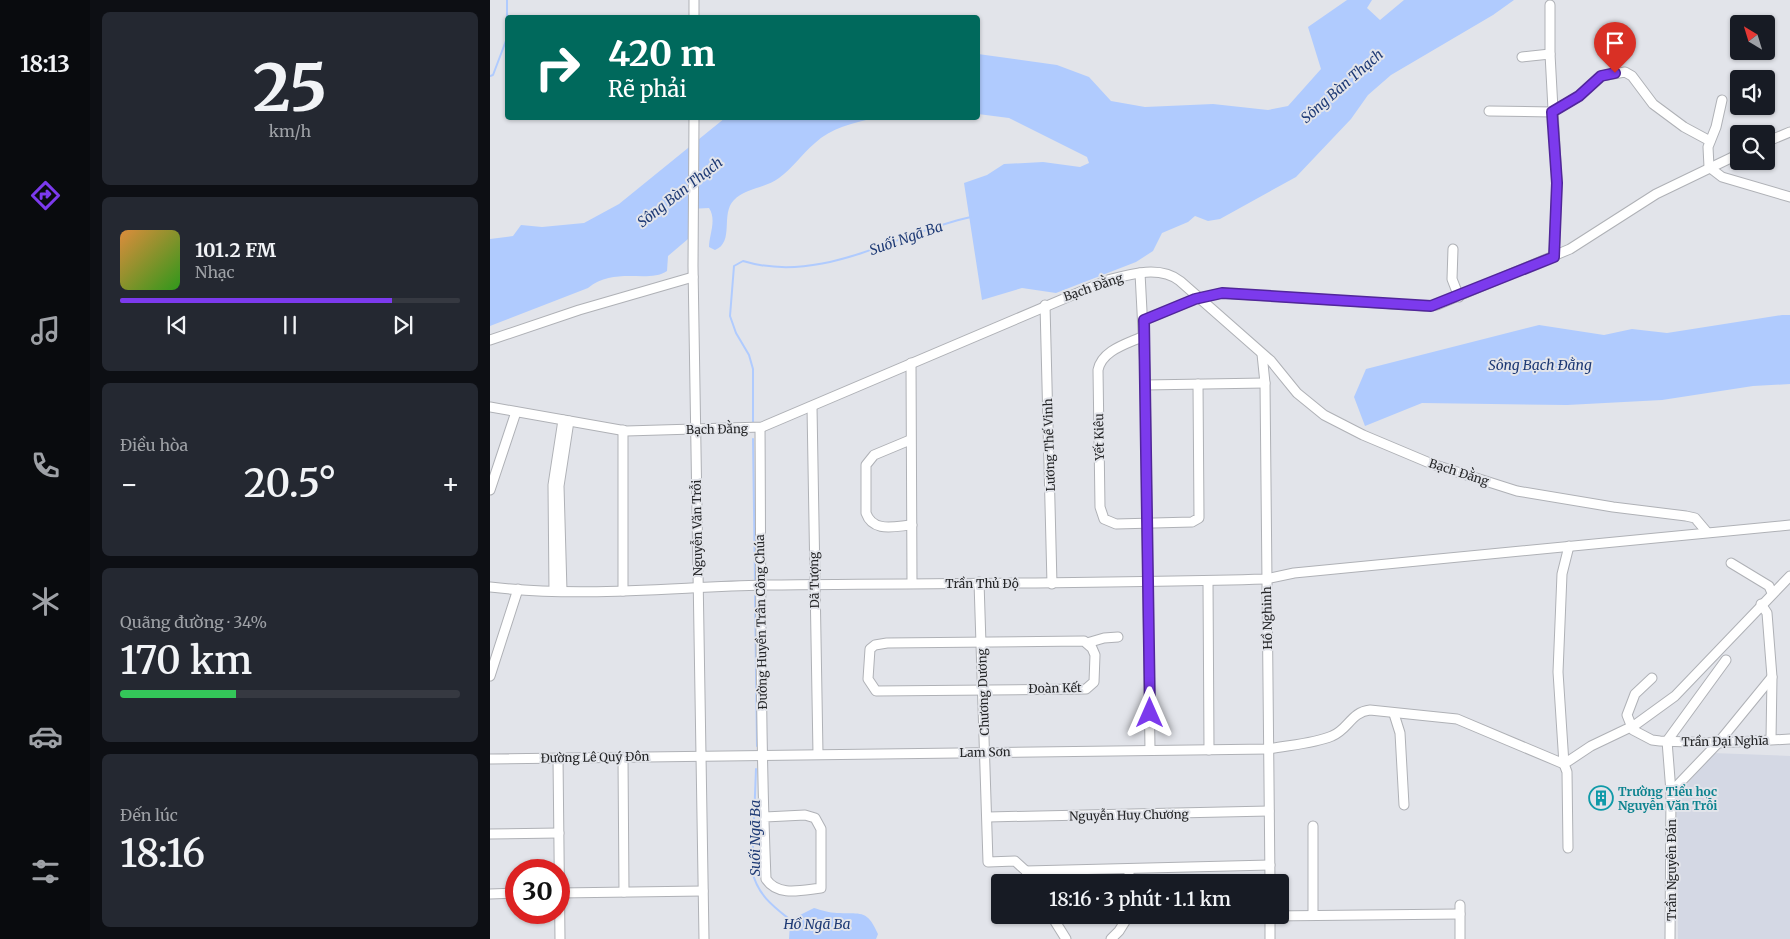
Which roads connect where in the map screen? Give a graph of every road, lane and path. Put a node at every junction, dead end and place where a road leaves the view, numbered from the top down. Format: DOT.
graph roads {
  1 [pos="694,0"];
  2 [pos="1550,5"];
  3 [pos="694,15"];
  4 [pos="1550,54"];
  5 [pos="1522,57"];
  6 [pos="1722,100"];
  7 [pos="1489,111"];
  8 [pos="1552,112"];
  9 [pos="694,120"];
  10 [pos="1790,132"];
  11 [pos="1775,138"];
  12 [pos="1710,140"];
  13 [pos="1730,158"];
  14 [pos="1709,167"];
  15 [pos="1790,197"];
  16 [pos="1453,249"];
  17 [pos="1554,257"];
  18 [pos="1140,273"];
  19 [pos="693,277"];
  20 [pos="1459,297"];
  21 [pos="1197,298"];
  22 [pos="1045,305"];
  23 [pos="1144,320"];
  24 [pos="1144,336"];
  25 [pos="490,340"];
  26 [pos="1262,354"];
  27 [pos="911,363"];
  28 [pos="1265,382"];
  29 [pos="1198,384"];
  30 [pos="1145,385"];
  31 [pos="812,407"];
  32 [pos="490,408"];
  33 [pos="516,412"];
  34 [pos="566,420"];
  35 [pos="760,428"];
  36 [pos="623,430"];
  37 [pos="696,430"];
  38 [pos="910,440"];
  39 [pos="490,490"];
  40 [pos="1147,523"];
  41 [pos="912,525"];
  42 [pos="1790,525"];
  43 [pos="1706,531"];
  44 [pos="1569,546"];
  45 [pos="1731,563"];
  46 [pos="1790,576"];
  47 [pos="1266,579"];
  48 [pos="1208,580"];
  49 [pos="979,582"];
  50 [pos="912,583"];
  51 [pos="1149,583"];
  52 [pos="1052,584"];
  53 [pos="814,585"];
  54 [pos="698,586"];
  55 [pos="761,586"];
  56 [pos="490,587"];
  57 [pos="518,589"];
  58 [pos="558,591"];
  59 [pos="623,591"];
  60 [pos="1772,592"];
  61 [pos="1761,604"];
  62 [pos="1118,637"];
  63 [pos="982,642"];
  64 [pos="1087,643"];
  65 [pos="1726,660"];
  66 [pos="490,676"];
  67 [pos="1772,677"];
  68 [pos="1652,678"];
  69 [pos="983,689"];
  70 [pos="1394,714"];
  71 [pos="1632,727"];
  72 [pos="1790,739"];
  73 [pos="1771,740"];
  74 [pos="1664,741"];
  75 [pos="1718,743"];
  76 [pos="1269,749"];
  77 [pos="1150,750"];
  78 [pos="1209,750"];
  79 [pos="985,752"];
  80 [pos="763,754"];
  81 [pos="818,754"];
  82 [pos="701,755"];
  83 [pos="558,758"];
  84 [pos="623,758"];
  85 [pos="490,759"];
  86 [pos="1564,764"];
  87 [pos="1671,792"];
  88 [pos="1404,805"];
  89 [pos="1269,811"];
  90 [pos="764,817"];
  91 [pos="988,817"];
  92 [pos="1313,826"];
  93 [pos="559,833"];
  94 [pos="490,834"];
  95 [pos="1568,848"];
  96 [pos="559,859"];
  97 [pos="1270,866"];
  98 [pos="1129,869"];
  99 [pos="1026,870"];
  100 [pos="1028,874"];
  101 [pos="1129,874"];
  102 [pos="1270,874"];
  103 [pos="703,891"];
  104 [pos="624,892"];
  105 [pos="505,893"];
  106 [pos="570,893"];
  107 [pos="490,894"];
  108 [pos="1289,915"];
  109 [pos="1313,916"];
  110 [pos="560,924"];
  111 [pos="1057,924"];
  112 [pos="1124,924"];
  113 [pos="1270,924"];
  114 [pos="560,939"];
  115 [pos="704,939"];
  116 [pos="1066,939"];
  117 [pos="1111,939"];
  118 [pos="1270,939"];
  119 [pos="1460,939"];
  120 [pos="1670,939"];
  1 -- 3 [label="street"];
  2 -- 4 [label="street"];
  4 -- 5 [label="street"];
  4 -- 8 [label="street"];
  6 -- 12 [label="street"];
  7 -- 8 [label="street"];
  8 -- 12 [label="street"];
  8 -- 17 [label="street"];
  9 -- 19 [label="street, Nguyễn Văn Trỗi"];
  10 -- 11 [label="street"];
  12 -- 14 [label="street"];
  13 -- 14 [label="street"];
  14 -- 15 [label="street"];
  14 -- 17 [label="street"];
  16 -- 20 [label="street"];
  17 -- 20 [label="street"];
  18 -- 21 [label="street, Bạch Đằng"];
  18 -- 22 [label="street, Bạch Đằng"];
  18 -- 23 [label="street"];
  19 -- 25 [label="street"];
  19 -- 37 [label="street, Nguyễn Văn Trỗi"];
  20 -- 21 [label="street"];
  21 -- 23 [label="street"];
  21 -- 26 [label="street, Bạch Đằng"];
  22 -- 27 [label="street, Bạch Đằng"];
  22 -- 52 [label="street, Lương Thế Vinh"];
  23 -- 24 [label="street"];
  24 -- 30 [label="street"];
  24 -- 40 [label="street, Yết Kiêu"];
  26 -- 28 [label="street, Hồ Nghinh"];
  26 -- 43 [label="street, Bạch Đằng"];
  27 -- 31 [label="street, Bạch Đằng"];
  27 -- 38 [label="street"];
  28 -- 29 [label="street"];
  28 -- 47 [label="street, Hồ Nghinh"];
  29 -- 30 [label="street"];
  29 -- 40 [label="street"];
  30 -- 40 [label="street"];
  31 -- 35 [label="street, Bạch Đằng"];
  31 -- 53 [label="street, Dã Tượng"];
  32 -- 33 [label="street, Bạch Đằng"];
  33 -- 34 [label="street, Bạch Đằng"];
  33 -- 39 [label="street"];
  34 -- 36 [label="street, Bạch Đằng"];
  34 -- 58 [label="street"];
  35 -- 37 [label="street, Bạch Đằng"];
  35 -- 55 [label="street, Đường Huyền Trân Công Chúa"];
  36 -- 37 [label="street, Bạch Đằng"];
  36 -- 59 [label="street"];
  37 -- 54 [label="street, Nguyễn Văn Trỗi"];
  38 -- 41 [label="street"];
  38 -- 41 [label="street"];
  40 -- 51 [label="street"];
  41 -- 50 [label="street"];
  42 -- 43 [label="street, Trần Thủ Độ"];
  43 -- 44 [label="street, Trần Thủ Độ"];
  44 -- 47 [label="street, Trần Thủ Độ"];
  44 -- 86 [label="street"];
  45 -- 60 [label="street"];
  46 -- 60 [label="street"];
  47 -- 48 [label="street, Trần Thủ Độ"];
  47 -- 76 [label="street, Hồ Nghinh"];
  48 -- 51 [label="street, Trần Thủ Độ"];
  48 -- 78 [label="street"];
  49 -- 50 [label="street, Trần Thủ Độ"];
  49 -- 52 [label="street, Trần Thủ Độ"];
  49 -- 63 [label="street, Chương Dương"];
  50 -- 53 [label="street, Trần Thủ Độ"];
  51 -- 52 [label="street, Trần Thủ Độ"];
  51 -- 77 [label="street"];
  53 -- 55 [label="street, Trần Thủ Độ"];
  53 -- 81 [label="street, Dã Tượng"];
  54 -- 55 [label="street, Trần Thủ Độ"];
  54 -- 59 [label="street, Trần Thủ Độ"];
  54 -- 82 [label="street, Nguyễn Văn Trỗi"];
  55 -- 80 [label="street, Đường Huyền Trân Công Chúa"];
  56 -- 57 [label="street, Trần Thủ Độ"];
  57 -- 58 [label="street, Trần Thủ Độ"];
  57 -- 66 [label="street"];
  58 -- 59 [label="street, Trần Thủ Độ"];
  60 -- 61 [label="street"];
  61 -- 67 [label="street"];
  61 -- 71 [label="street"];
  62 -- 64 [label="street"];
  63 -- 64 [label="street, Đoàn Kết"];
  63 -- 69 [label="street, Chương Dương"];
  63 -- 69 [label="street, Đoàn Kết"];
  64 -- 69 [label="street, Đoàn Kết"];
  65 -- 74 [label="street"];
  67 -- 73 [label="street"];
  67 -- 75 [label="street"];
  68 -- 71 [label="street"];
  69 -- 79 [label="street, Chương Dương"];
  70 -- 76 [label="street, Lam Sơn"];
  70 -- 86 [label="street, Lam Sơn"];
  70 -- 88 [label="street"];
  71 -- 74 [label="street"];
  71 -- 86 [label="street"];
  72 -- 73 [label="street, Trần Đại Nghĩa"];
  73 -- 75 [label="street, Trần Đại Nghĩa"];
  74 -- 75 [label="street, Trần Đại Nghĩa"];
  74 -- 87 [label="street, Trần Nguyên Đán"];
  75 -- 87 [label="street"];
  76 -- 78 [label="street, Lam Sơn"];
  76 -- 89 [label="street, Hồ Nghinh"];
  77 -- 78 [label="street, Lam Sơn"];
  77 -- 79 [label="street, Lam Sơn"];
  79 -- 81 [label="street, Lam Sơn"];
  79 -- 91 [label="street, Chương Dương"];
  80 -- 81 [label="street, Lam Sơn"];
  80 -- 82 [label="street, Lam Sơn"];
  80 -- 90 [label="street, Đường Huyền Trân Công Chúa"];
  82 -- 84 [label="street, Đường Lê Quý Đôn"];
  82 -- 103 [label="street, Nguyễn Văn Trỗi"];
  83 -- 84 [label="street, Đường Lê Quý Đôn"];
  83 -- 85 [label="street, Đường Lê Quý Đôn"];
  83 -- 93 [label="street"];
  84 -- 104 [label="street"];
  86 -- 95 [label="street"];
  87 -- 120 [label="street, Trần Nguyên Đán"];
  89 -- 91 [label="street, Nguyễn Huy Chương"];
  89 -- 97 [label="street, Hồ Nghinh"];
  90 -- 90 [label="street, Đường Huyền Trân Công Chúa"];
  91 -- 99 [label="street, Chương Dương"];
  92 -- 109 [label="street"];
  93 -- 94 [label="street"];
  93 -- 96 [label="street"];
  97 -- 98 [label="street"];
  97 -- 102 [label="street, Hồ Nghinh"];
  98 -- 99 [label="street"];
  98 -- 101 [label="street"];
  99 -- 100 [label="street"];
  103 -- 104 [label="street"];
  103 -- 115 [label="street, Nguyễn Văn Trỗi"];
  104 -- 106 [label="street"];
  105 -- 107 [label="street"];
  108 -- 109 [label="street"];
  109 -- 119 [label="street"];
  110 -- 114 [label="street"];
  111 -- 116 [label="street"];
  112 -- 117 [label="street"];
  113 -- 118 [label="street"];
}
